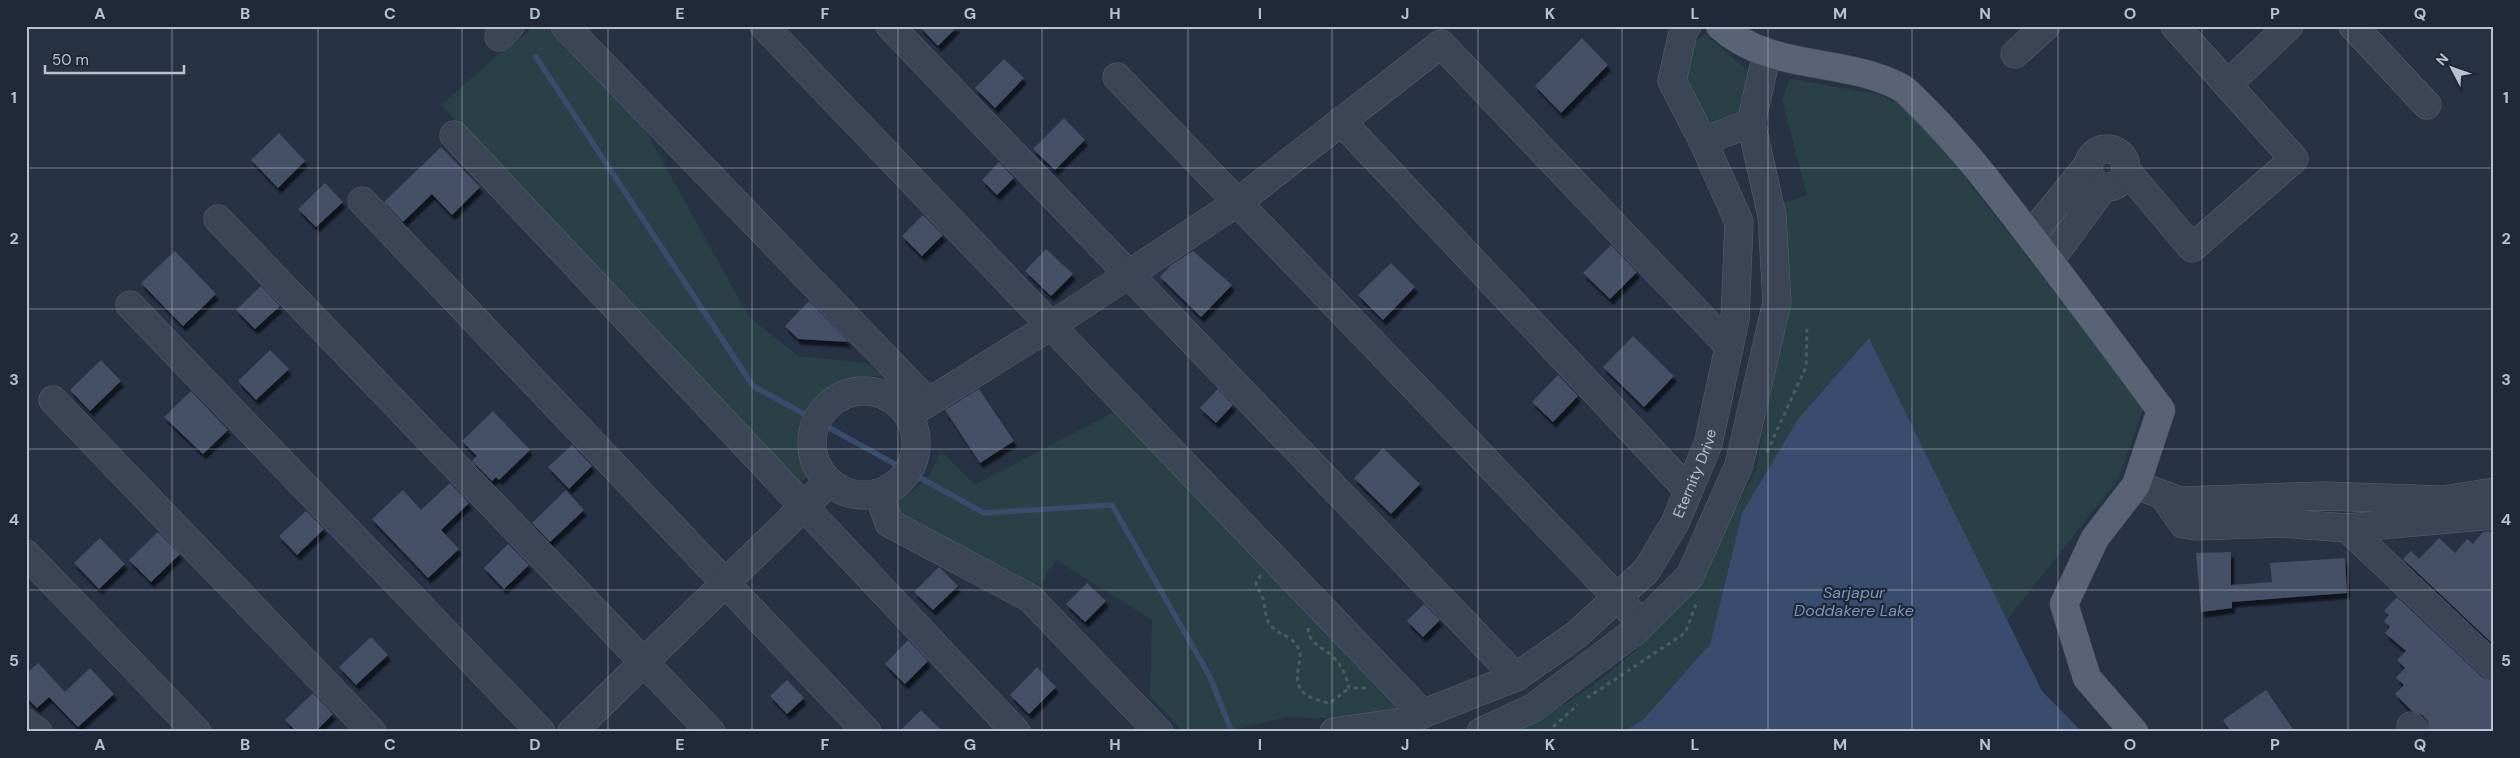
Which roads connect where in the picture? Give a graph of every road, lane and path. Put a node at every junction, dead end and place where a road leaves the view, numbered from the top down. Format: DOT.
graph roads {
  1 [pos="565,26"];
  2 [pos="764,26"];
  3 [pos="890,26"];
  4 [pos="1687,26"];
  5 [pos="1720,26"];
  6 [pos="2046,26"];
  7 [pos="2175,26"];
  8 [pos="2289,26"];
  9 [pos="2353,26"];
  10 [pos="1767,53"];
  11 [pos="2015,54"];
  12 [pos="1118,77"];
  13 [pos="2228,84"];
  14 [pos="2427,105"];
  15 [pos="1341,121"];
  16 [pos="1751,123"];
  17 [pos="454,135"];
  18 [pos="1704,141"];
  19 [pos="2088,165"];
  20 [pos="2126,170"];
  21 [pos="2104,187"];
  22 [pos="362,201"];
  23 [pos="1238,202"];
  24 [pos="218,219"];
  25 [pos="2031,235"];
  26 [pos="2050,260"];
  27 [pos="1130,274"];
  28 [pos="130,305"];
  29 [pos="1052,325"];
  30 [pos="1729,346"];
  31 [pos="53,400"];
  32 [pos="918,408"];
  33 [pos="829,482"];
  34 [pos="2136,484"];
  35 [pos="1688,490"];
  36 [pos="2494,492"];
  37 [pos="878,493"];
  38 [pos="2163,494"];
  39 [pos="804,506"];
  40 [pos="2494,515"];
  41 [pos="2347,528"];
  42 [pos="26,554"];
  43 [pos="1264,573"];
  44 [pos="725,583"];
  45 [pos="1617,598"];
  46 [pos="1307,621"];
  47 [pos="1642,623"];
  48 [pos="643,662"];
  49 [pos="2494,667"];
  50 [pos="1516,677"];
  51 [pos="1393,682"];
  52 [pos="1349,688"];
  53 [pos="1423,714"];
  54 [pos="26,722"];
  55 [pos="38,732"];
  56 [pos="197,732"];
  57 [pos="372,732"];
  58 [pos="541,732"];
  59 [pos="572,732"];
  60 [pos="711,732"];
  61 [pos="866,732"];
  62 [pos="1016,732"];
  63 [pos="1159,732"];
  64 [pos="1334,732"];
  65 [pos="1481,732"];
  66 [pos="2134,732"];
  1 -- 32 [label="street"];
  2 -- 29 [label="street"];
  3 -- 27 [label="street"];
  4 -- 18 [label="street, Eternity Drive"];
  5 -- 10 [label="main road"];
  6 -- 11 [label="street"];
  7 -- 13 [label="street"];
  8 -- 13 [label="street"];
  9 -- 14 [label="street"];
  10 -- 16 [label="street"];
  10 -- 25 [label="main road"];
  12 -- 23 [label="street"];
  13 -- 20 [label="street"];
  15 -- 23 [label="street"];
  15 -- 30 [label="street"];
  15 -- 35 [label="street"];
  16 -- 18 [label="street"];
  16 -- 47 [label="street"];
  17 -- 39 [label="street"];
  18 -- 30 [label="street, Eternity Drive"];
  19 -- 20 [label="street"];
  19 -- 21 [label="street"];
  19 -- 25 [label="street"];
  20 -- 21 [label="street"];
  21 -- 26 [label="street"];
  22 -- 44 [label="street"];
  23 -- 27 [label="street"];
  23 -- 45 [label="street"];
  24 -- 48 [label="street"];
  25 -- 26 [label="main road"];
  26 -- 34 [label="main road"];
  27 -- 29 [label="street"];
  27 -- 50 [label="street"];
  28 -- 58 [label="street"];
  29 -- 32 [label="street"];
  29 -- 51 [label="street"];
  30 -- 35 [label="street, Eternity Drive"];
  31 -- 57 [label="street"];
  32 -- 33 [label="street"];
  32 -- 37 [label="street"];
  33 -- 37 [label="street"];
  33 -- 39 [label="street"];
  34 -- 38 [label="street"];
  34 -- 66 [label="main road"];
  35 -- 45 [label="street, Eternity Drive"];
  36 -- 38 [label="street"];
  37 -- 63 [label="street"];
  38 -- 41 [label="street"];
  39 -- 44 [label="street"];
  39 -- 62 [label="street"];
  40 -- 41 [label="street"];
  41 -- 49 [label="street"];
  42 -- 56 [label="street"];
  43 -- 52 [label="path"];
  44 -- 48 [label="street"];
  44 -- 61 [label="street"];
  45 -- 47 [label="street"];
  45 -- 50 [label="street, Eternity Drive"];
  46 -- 52 [label="path"];
  47 -- 65 [label="street"];
  48 -- 59 [label="street"];
  48 -- 60 [label="street"];
  50 -- 53 [label="street, Eternity Drive"];
  51 -- 52 [label="path"];
  51 -- 53 [label="street"];
  53 -- 64 [label="street, Eternity Drive"];
  54 -- 55 [label="street"];
}
